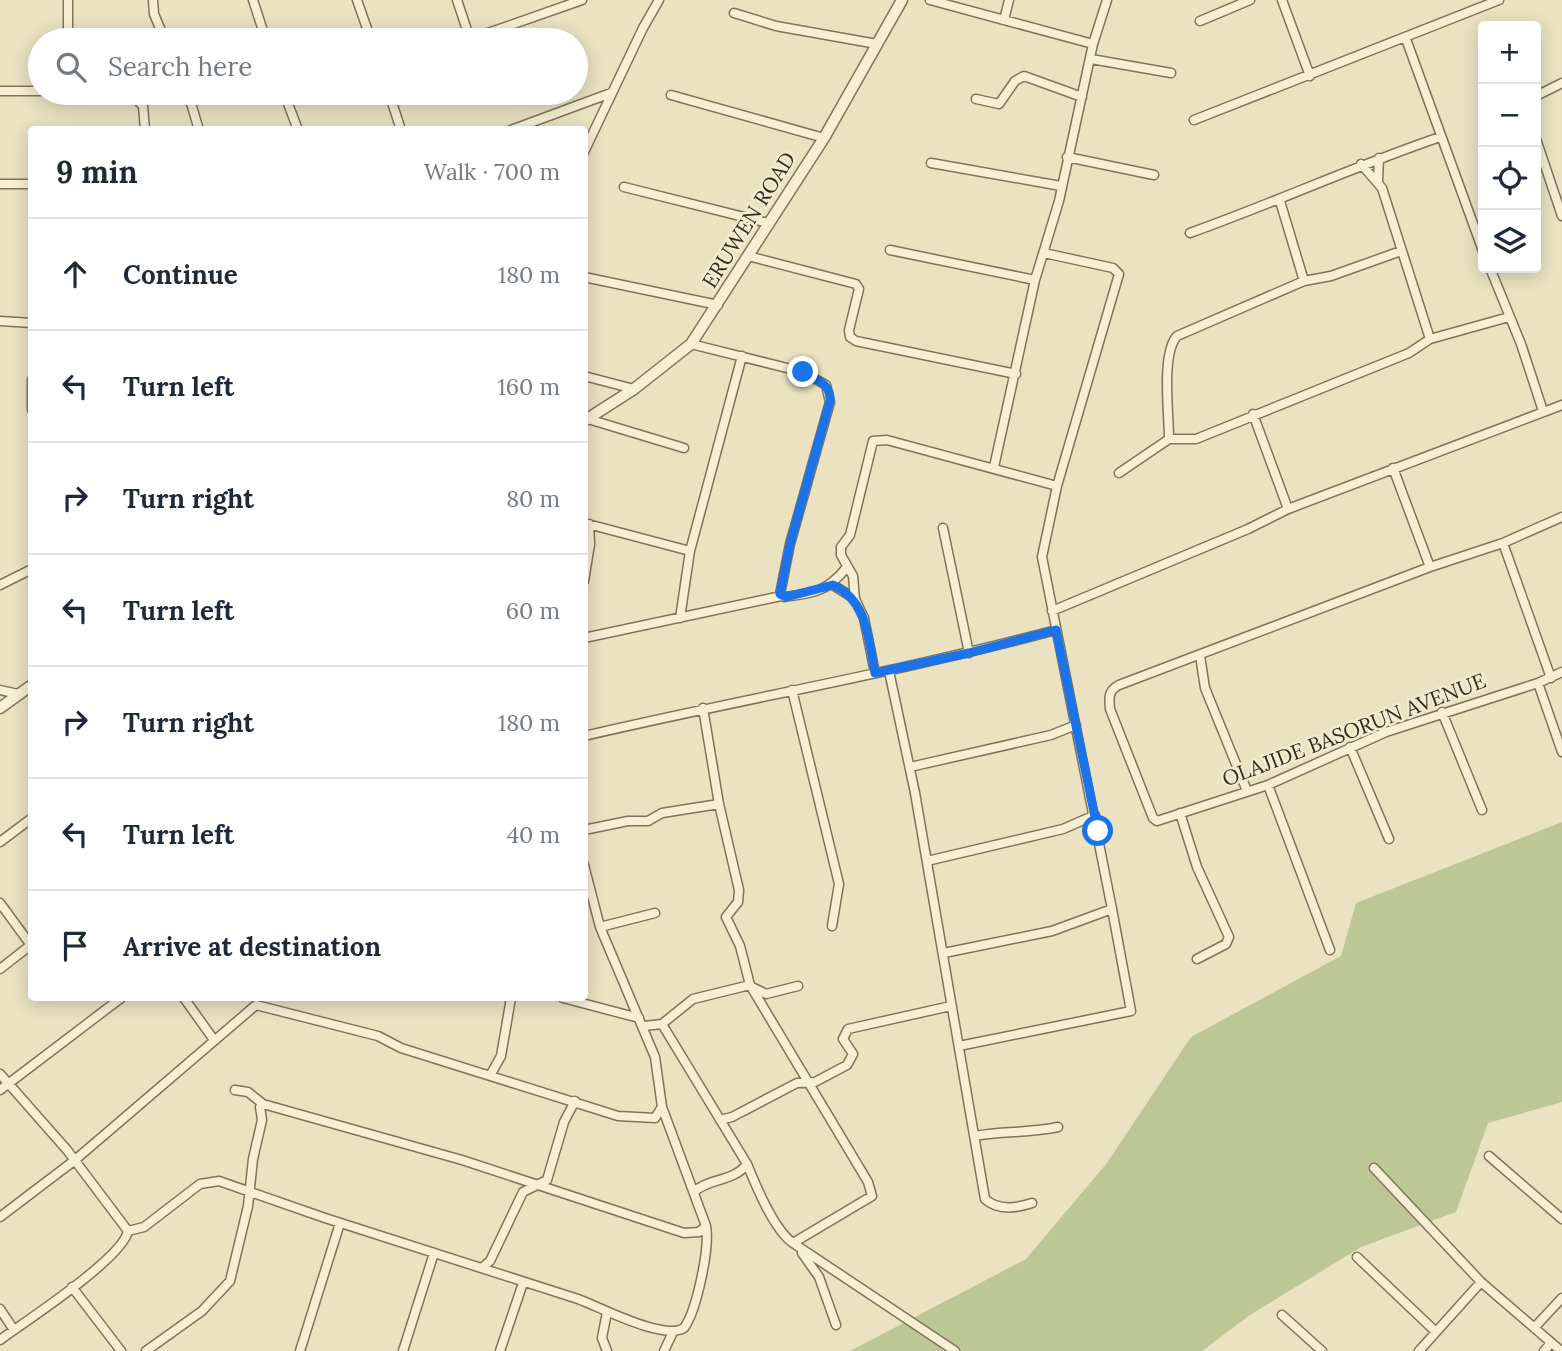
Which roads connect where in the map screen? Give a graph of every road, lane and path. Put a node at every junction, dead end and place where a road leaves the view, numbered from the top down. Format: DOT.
graph roads {
  1 [pos="68,0"];
  2 [pos="153,0"];
  3 [pos="253,0"];
  4 [pos="357,0"];
  5 [pos="457,0"];
  6 [pos="582,0"];
  7 [pos="659,0"];
  8 [pos="902,0"];
  9 [pos="930,0"];
  10 [pos="1009,0"];
  11 [pos="1107,0"];
  12 [pos="1250,0"];
  13 [pos="1282,0"];
  14 [pos="1499,0"];
  15 [pos="1485,2"];
  16 [pos="565,3"];
  17 [pos="734,13"];
  18 [pos="1004,20"];
  19 [pos="1200,21"];
  20 [pos="68,28"];
  21 [pos="160,28"];
  22 [pos="263,28"];
  23 [pos="367,28"];
  24 [pos="465,28"];
  25 [pos="500,28"];
  26 [pos="1406,39"];
  27 [pos="877,44"];
  28 [pos="1093,44"];
  29 [pos="1091,59"];
  30 [pos="1171,73"];
  31 [pos="1310,76"];
  32 [pos="1562,82"];
  33 [pos="0,91"];
  34 [pos="28,91"];
  35 [pos="611,93"];
  36 [pos="1541,93"];
  37 [pos="671,95"];
  38 [pos="1082,97"];
  39 [pos="976,99"];
  40 [pos="588,101"];
  41 [pos="142,105"];
  42 [pos="192,105"];
  43 [pos="289,105"];
  44 [pos="393,105"];
  45 [pos="578,105"];
  46 [pos="1194,120"];
  47 [pos="145,126"];
  48 [pos="198,126"];
  49 [pos="296,126"];
  50 [pos="400,126"];
  51 [pos="521,126"];
  52 [pos="1440,137"];
  53 [pos="824,138"];
  54 [pos="588,143"];
  55 [pos="1539,147"];
  56 [pos="1067,156"];
  57 [pos="1379,158"];
  58 [pos="931,163"];
  59 [pos="1361,164"];
  60 [pos="1154,175"];
  61 [pos="1378,181"];
  62 [pos="0,184"];
  63 [pos="28,184"];
  64 [pos="1061,186"];
  65 [pos="624,187"];
  66 [pos="1280,201"];
  67 [pos="1562,216"];
  68 [pos="768,223"];
  69 [pos="1190,233"];
  70 [pos="1478,238"];
  71 [pos="890,250"];
  72 [pos="1401,251"];
  73 [pos="1044,253"];
  74 [pos="748,256"];
  75 [pos="1492,273"];
  76 [pos="588,278"];
  77 [pos="1035,279"];
  78 [pos="1304,281"];
  79 [pos="718,305"];
  80 [pos="1509,317"];
  81 [pos="0,321"];
  82 [pos="28,323"];
  83 [pos="1430,339"];
  84 [pos="691,344"];
  85 [pos="742,356"];
  86 [pos="1016,374"];
  87 [pos="588,377"];
  88 [pos="634,389"];
  89 [pos="1562,405"];
  90 [pos="1543,411"];
  91 [pos="1253,414"];
  92 [pos="588,419"];
  93 [pos="588,421"];
  94 [pos="1169,439"];
  95 [pos="684,448"];
  96 [pos="994,467"];
  97 [pos="1393,468"];
  98 [pos="1119,473"];
  99 [pos="1057,486"];
  100 [pos="1288,509"];
  101 [pos="1562,517"];
  102 [pos="588,523"];
  103 [pos="943,528"];
  104 [pos="588,530"];
  105 [pos="1503,543"];
  106 [pos="690,551"];
  107 [pos="588,556"];
  108 [pos="847,566"];
  109 [pos="1430,567"];
  110 [pos="28,571"];
  111 [pos="0,585"];
  112 [pos="833,585"];
  113 [pos="781,596"];
  114 [pos="855,599"];
  115 [pos="1052,611"];
  116 [pos="680,618"];
  117 [pos="1056,630"];
  118 [pos="588,637"];
  119 [pos="969,653"];
  120 [pos="1199,656"];
  121 [pos="889,671"];
  122 [pos="1562,672"];
  123 [pos="875,673"];
  124 [pos="1551,678"];
  125 [pos="1538,683"];
  126 [pos="28,688"];
  127 [pos="0,690"];
  128 [pos="792,690"];
  129 [pos="18,694"];
  130 [pos="0,708"];
  131 [pos="703,708"];
  132 [pos="1442,712"];
  133 [pos="1076,725"];
  134 [pos="588,735"];
  135 [pos="1350,747"];
  136 [pos="1562,752"];
  137 [pos="910,767"];
  138 [pos="1268,785"];
  139 [pos="1247,791"];
  140 [pos="719,804"];
  141 [pos="1482,810"];
  142 [pos="1180,813"];
  143 [pos="1095,816"];
  144 [pos="28,821"];
  145 [pos="588,829"];
  146 [pos="1389,839"];
  147 [pos="0,841"];
  148 [pos="927,861"];
  149 [pos="588,885"];
  150 [pos="0,903"];
  151 [pos="1112,909"];
  152 [pos="655,914"];
  153 [pos="832,926"];
  154 [pos="600,927"];
  155 [pos="28,940"];
  156 [pos="28,946"];
  157 [pos="1330,950"];
  158 [pos="944,953"];
  159 [pos="1197,959"];
  160 [pos="0,969"];
  161 [pos="750,985"];
  162 [pos="798,986"];
  163 [pos="117,1001"];
  164 [pos="186,1001"];
  165 [pos="510,1001"];
  166 [pos="573,1001"];
  167 [pos="951,1006"];
  168 [pos="641,1022"];
  169 [pos="662,1024"];
  170 [pos="214,1040"];
  171 [pos="959,1046"];
  172 [pos="0,1074"];
  173 [pos="491,1074"];
  174 [pos="805,1082"];
  175 [pos="4,1087"];
  176 [pos="235,1090"];
  177 [pos="575,1101"];
  178 [pos="263,1104"];
  179 [pos="662,1107"];
  180 [pos="720,1120"];
  181 [pos="1058,1127"];
  182 [pos="975,1136"];
  183 [pos="1489,1156"];
  184 [pos="75,1160"];
  185 [pos="747,1164"];
  186 [pos="1374,1168"];
  187 [pos="536,1186"];
  188 [pos="247,1192"];
  189 [pos="694,1192"];
  190 [pos="1032,1203"];
  191 [pos="0,1217"];
  192 [pos="1562,1219"];
  193 [pos="341,1223"];
  194 [pos="706,1226"];
  195 [pos="128,1231"];
  196 [pos="793,1243"];
  197 [pos="434,1253"];
  198 [pos="1357,1256"];
  199 [pos="490,1261"];
  200 [pos="482,1268"];
  201 [pos="498,1274"];
  202 [pos="1481,1282"];
  203 [pos="523,1283"];
  204 [pos="72,1287"];
  205 [pos="1562,1298"];
  206 [pos="0,1309"];
  207 [pos="607,1312"];
  208 [pos="1282,1315"];
  209 [pos="836,1325"];
  210 [pos="1534,1328"];
  211 [pos="14,1330"];
  212 [pos="673,1332"];
  213 [pos="1436,1332"];
  214 [pos="0,1340"];
  215 [pos="1551,1343"];
  216 [pos="121,1351"];
  217 [pos="146,1351"];
  218 [pos="300,1351"];
  219 [pos="403,1351"];
  220 [pos="500,1351"];
  221 [pos="607,1351"];
  222 [pos="664,1351"];
  223 [pos="955,1351"];
  224 [pos="1322,1351"];
  225 [pos="1419,1351"];
  226 [pos="1544,1351"];
  227 [pos="1561,1351"];
  1 -- 20 [label="street"];
  2 -- 21 [label="street"];
  3 -- 22 [label="street"];
  4 -- 23 [label="street"];
  5 -- 24 [label="street"];
  6 -- 16 [label="street"];
  7 -- 35 [label="street"];
  8 -- 27 [label="street, ERUWEN ROAD"];
  9 -- 18 [label="street"];
  10 -- 18 [label="street"];
  11 -- 28 [label="street"];
  12 -- 19 [label="street"];
  13 -- 31 [label="street"];
  14 -- 15 [label="street"];
  15 -- 26 [label="street"];
  16 -- 25 [label="street"];
  17 -- 27 [label="street"];
  18 -- 28 [label="street"];
  26 -- 31 [label="street"];
  26 -- 52 [label="street"];
  27 -- 53 [label="street, ERUWEN ROAD"];
  28 -- 29 [label="street"];
  29 -- 30 [label="street"];
  29 -- 38 [label="street"];
  31 -- 46 [label="street"];
  32 -- 36 [label="street"];
  33 -- 34 [label="street"];
  35 -- 40 [label="street"];
  35 -- 54 [label="street"];
  37 -- 53 [label="street"];
  38 -- 39 [label="street"];
  38 -- 56 [label="street"];
  41 -- 47 [label="street"];
  42 -- 48 [label="street"];
  43 -- 49 [label="street"];
  44 -- 50 [label="street"];
  45 -- 51 [label="street"];
  52 -- 57 [label="street"];
  52 -- 70 [label="street"];
  53 -- 68 [label="street, ERUWEN ROAD"];
  55 -- 67 [label="street"];
  56 -- 60 [label="street"];
  56 -- 64 [label="street"];
  57 -- 59 [label="street"];
  57 -- 61 [label="street"];
  58 -- 64 [label="street"];
  59 -- 61 [label="street"];
  59 -- 66 [label="street"];
  61 -- 72 [label="street"];
  62 -- 63 [label="street"];
  64 -- 73 [label="street"];
  65 -- 68 [label="street"];
  66 -- 69 [label="street"];
  66 -- 78 [label="street"];
  68 -- 74 [label="street, ERUWEN ROAD"];
  71 -- 77 [label="street"];
  72 -- 78 [label="street"];
  72 -- 83 [label="street"];
  73 -- 77 [label="street"];
  73 -- 99 [label="street"];
  74 -- 79 [label="street, ERUWEN ROAD"];
  74 -- 86 [label="street"];
  75 -- 80 [label="street"];
  76 -- 79 [label="street"];
  77 -- 86 [label="street"];
  78 -- 94 [label="street"];
  79 -- 84 [label="street, ERUWEN ROAD"];
  80 -- 83 [label="street"];
  80 -- 90 [label="street"];
  81 -- 82 [label="street"];
  83 -- 91 [label="street"];
  84 -- 85 [label="street"];
  84 -- 88 [label="street, ERUWEN ROAD"];
  85 -- 106 [label="street"];
  85 -- 113 [label="street"];
  86 -- 96 [label="street"];
  87 -- 88 [label="street"];
  88 -- 92 [label="street, ERUWEN ROAD"];
  89 -- 90 [label="street"];
  90 -- 97 [label="street"];
  91 -- 94 [label="street"];
  91 -- 100 [label="street"];
  93 -- 95 [label="street"];
  94 -- 98 [label="street"];
  96 -- 99 [label="street"];
  96 -- 108 [label="street"];
  97 -- 100 [label="street"];
  97 -- 109 [label="street"];
  99 -- 115 [label="street"];
  100 -- 115 [label="street"];
  101 -- 105 [label="street"];
  102 -- 106 [label="street"];
  103 -- 119 [label="street"];
  104 -- 107 [label="street"];
  105 -- 109 [label="street"];
  105 -- 124 [label="street"];
  106 -- 116 [label="street"];
  108 -- 112 [label="street"];
  108 -- 114 [label="street"];
  109 -- 120 [label="street"];
  110 -- 111 [label="street"];
  112 -- 113 [label="street"];
  112 -- 114 [label="street"];
  113 -- 116 [label="street"];
  114 -- 123 [label="street"];
  115 -- 117 [label="street"];
  116 -- 118 [label="street"];
  117 -- 119 [label="street"];
  117 -- 133 [label="street"];
  119 -- 121 [label="street"];
  120 -- 139 [label="street"];
  120 -- 142 [label="street, OLAJIDE BASORUN AVENUE"];
  121 -- 123 [label="street"];
  121 -- 137 [label="street"];
  122 -- 124 [label="street, OLAJIDE BASORUN AVENUE"];
  123 -- 128 [label="street"];
  124 -- 125 [label="street, OLAJIDE BASORUN AVENUE"];
  125 -- 132 [label="street, OLAJIDE BASORUN AVENUE"];
  125 -- 136 [label="street"];
  126 -- 129 [label="street"];
  127 -- 129 [label="street"];
  128 -- 131 [label="street"];
  128 -- 153 [label="street"];
  129 -- 130 [label="street"];
  131 -- 134 [label="street"];
  131 -- 140 [label="street"];
  132 -- 135 [label="street, OLAJIDE BASORUN AVENUE"];
  132 -- 141 [label="street"];
  133 -- 137 [label="street"];
  133 -- 143 [label="street"];
  135 -- 138 [label="street, OLAJIDE BASORUN AVENUE"];
  135 -- 146 [label="street"];
  137 -- 148 [label="street"];
  138 -- 139 [label="street, OLAJIDE BASORUN AVENUE"];
  138 -- 157 [label="street"];
  139 -- 142 [label="street, OLAJIDE BASORUN AVENUE"];
  140 -- 145 [label="street"];
  140 -- 161 [label="street"];
  142 -- 159 [label="street"];
  143 -- 148 [label="street"];
  143 -- 151 [label="street"];
  144 -- 147 [label="street"];
  148 -- 158 [label="street"];
  149 -- 154 [label="street"];
  150 -- 155 [label="street"];
  151 -- 158 [label="street"];
  151 -- 171 [label="street"];
  152 -- 154 [label="street"];
  154 -- 168 [label="street"];
  156 -- 160 [label="street"];
  158 -- 167 [label="street"];
  161 -- 162 [label="street"];
  161 -- 169 [label="street"];
  161 -- 174 [label="street"];
  163 -- 175 [label="street"];
  164 -- 170 [label="street"];
  165 -- 173 [label="street"];
  166 -- 168 [label="street"];
  167 -- 171 [label="street"];
  167 -- 174 [label="street"];
  168 -- 169 [label="street"];
  168 -- 179 [label="street"];
  169 -- 180 [label="street"];
  170 -- 173 [label="street"];
  170 -- 184 [label="street"];
  171 -- 182 [label="street"];
  172 -- 175 [label="street"];
  173 -- 177 [label="street"];
  174 -- 180 [label="street"];
  174 -- 196 [label="street"];
  175 -- 184 [label="street"];
  176 -- 178 [label="street"];
  177 -- 179 [label="street"];
  177 -- 187 [label="street"];
  178 -- 187 [label="street"];
  178 -- 188 [label="street"];
  179 -- 189 [label="street"];
  180 -- 185 [label="street"];
  181 -- 182 [label="street"];
  182 -- 190 [label="street"];
  183 -- 192 [label="street"];
  184 -- 191 [label="street"];
  184 -- 195 [label="street"];
  185 -- 189 [label="street"];
  185 -- 196 [label="street"];
  186 -- 202 [label="street"];
  187 -- 194 [label="street"];
  187 -- 199 [label="street"];
  188 -- 193 [label="street"];
  188 -- 195 [label="street"];
  188 -- 217 [label="street"];
  189 -- 194 [label="street"];
  193 -- 197 [label="street"];
  193 -- 218 [label="street"];
  194 -- 212 [label="street"];
  195 -- 204 [label="street"];
  196 -- 209 [label="street"];
  196 -- 223 [label="street"];
  197 -- 200 [label="street"];
  197 -- 219 [label="street"];
  198 -- 213 [label="street"];
  199 -- 200 [label="street"];
  199 -- 201 [label="street"];
  200 -- 201 [label="street"];
  201 -- 203 [label="street"];
  202 -- 210 [label="street"];
  202 -- 213 [label="street"];
  203 -- 207 [label="street"];
  203 -- 220 [label="street"];
  204 -- 211 [label="street"];
  204 -- 216 [label="street"];
  205 -- 210 [label="street"];
  206 -- 211 [label="street"];
  207 -- 212 [label="street"];
  207 -- 221 [label="street"];
  208 -- 224 [label="street"];
  210 -- 215 [label="street"];
  211 -- 214 [label="street"];
  212 -- 222 [label="street"];
  213 -- 225 [label="street"];
  215 -- 226 [label="street"];
  215 -- 227 [label="street"];
}
